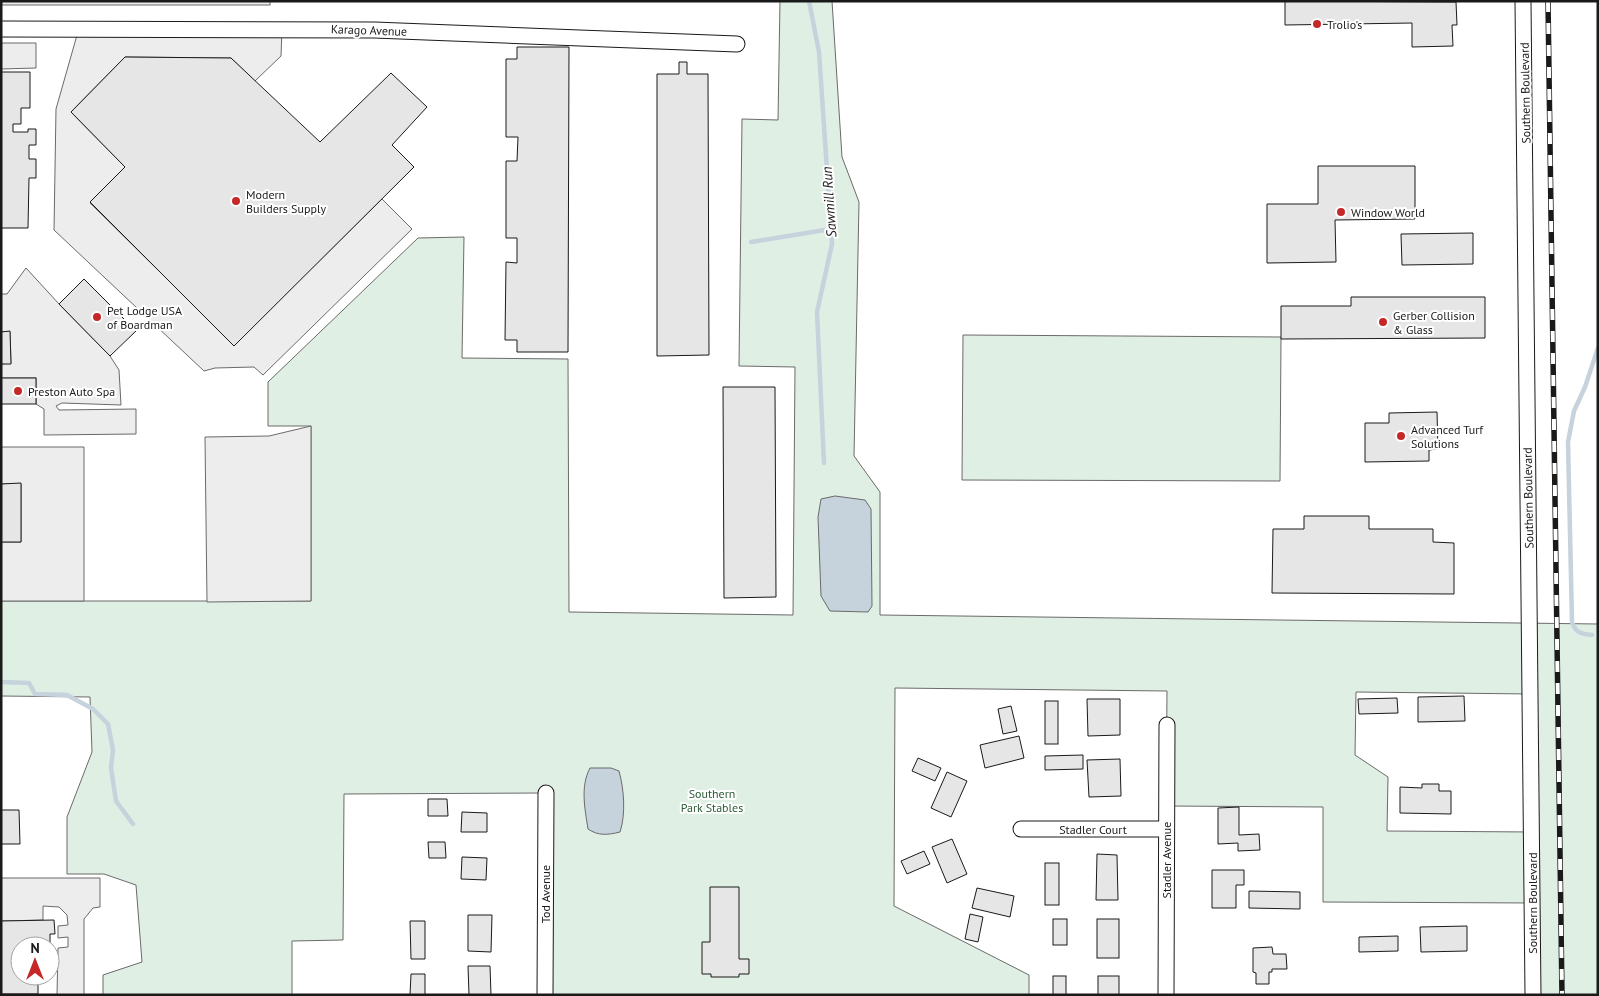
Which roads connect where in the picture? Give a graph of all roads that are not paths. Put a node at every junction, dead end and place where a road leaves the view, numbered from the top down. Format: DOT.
graph roads {
  1 [pos="1523,1"];
  2 [pos="1,29"];
  3 [pos="737,44"];
  4 [pos="1167,725"];
  5 [pos="546,793"];
  6 [pos="1021,829"];
  7 [pos="1166,829"];
  8 [pos="545,995"];
  9 [pos="1166,995"];
  10 [pos="1533,995"];
  1 -- 10 [label="street, Southern Boulevard"];
  2 -- 3 [label="street, Karago Avenue"];
  4 -- 7 [label="street, Stadler Avenue"];
  5 -- 8 [label="street, Tod Avenue"];
  6 -- 7 [label="street, Stadler Court"];
  7 -- 9 [label="street, Stadler Avenue"];
}
